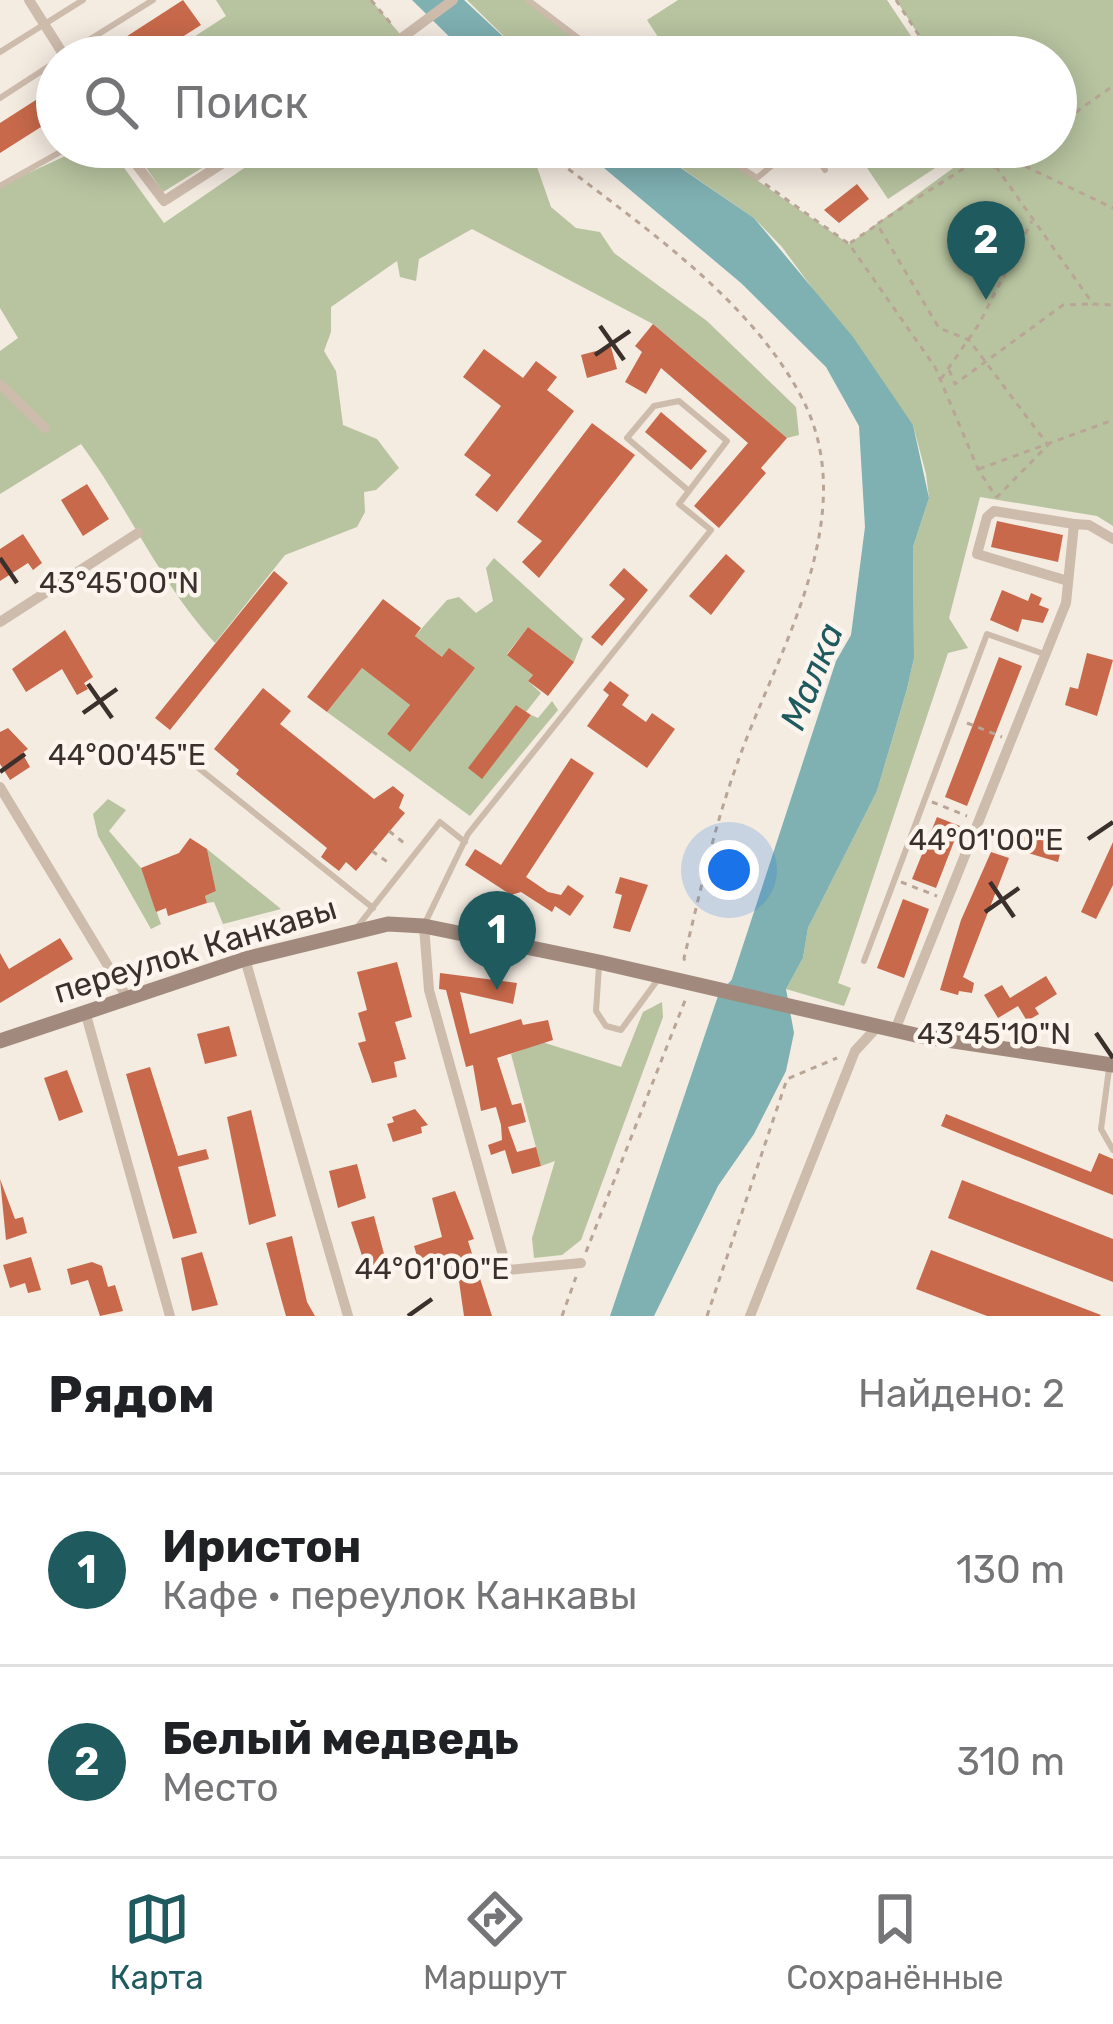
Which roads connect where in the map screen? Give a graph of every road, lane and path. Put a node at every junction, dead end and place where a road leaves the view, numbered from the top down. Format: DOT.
graph roads {
  1 [pos="29,0"];
  2 [pos="83,0"];
  3 [pos="153,0"];
  4 [pos="453,0"];
  5 [pos="528,0"];
  6 [pos="896,0"];
  7 [pos="44,24"];
  8 [pos="50,36"];
  9 [pos="97,36"];
  10 [pos="405,36"];
  11 [pos="575,36"];
  12 [pos="919,36"];
  13 [pos="0,52"];
  14 [pos="36,75"];
  15 [pos="1113,86"];
  16 [pos="0,98"];
  17 [pos="1077,112"];
  18 [pos="36,166"];
  19 [pos="137,168"];
  20 [pos="218,168"];
  21 [pos="567,168"];
  22 [pos="742,168"];
  23 [pos="769,168"];
  24 [pos="964,168"];
  25 [pos="996,168"];
  26 [pos="1029,168"];
  27 [pos="757,178"];
  28 [pos="0,186"];
  29 [pos="1113,208"];
  30 [pos="1032,221"];
  31 [pos="877,224"];
  32 [pos="849,244"];
  33 [pos="1093,304"];
  34 [pos="1113,305"];
  35 [pos="969,340"];
  36 [pos="986,362"];
  37 [pos="948,368"];
  38 [pos="940,380"];
  39 [pos="0,384"];
  40 [pos="955,384"];
  41 [pos="944,390"];
  42 [pos="1113,420"];
  43 [pos="45,428"];
  44 [pos="1048,445"];
  45 [pos="978,470"];
  46 [pos="689,491"];
  47 [pos="999,504"];
  48 [pos="1074,524"];
  49 [pos="138,533"];
  50 [pos="1113,539"];
  51 [pos="1068,580"];
  52 [pos="0,622"];
  53 [pos="1043,654"];
  54 [pos="954,718"];
  55 [pos="1010,741"];
  56 [pos="196,766"];
  57 [pos="0,787"];
  58 [pos="925,799"];
  59 [pos="979,821"];
  60 [pos="389,831"];
  61 [pos="465,842"];
  62 [pos="404,843"];
  63 [pos="373,851"];
  64 [pos="388,863"];
  65 [pos="894,879"];
  66 [pos="947,900"];
  67 [pos="374,908"];
  68 [pos="424,926"];
  69 [pos="354,930"];
  70 [pos="245,958"];
  71 [pos="864,961"];
  72 [pos="599,962"];
  73 [pos="660,976"];
  74 [pos="691,983"];
  75 [pos="128,999"];
  76 [pos="86,1015"];
  77 [pos="887,1027"];
  78 [pos="0,1041"];
  79 [pos="855,1051"];
  80 [pos="1111,1065"];
  81 [pos="1113,1150"];
  82 [pos="581,1263"];
  83 [pos="170,1316"];
  84 [pos="348,1316"];
  85 [pos="562,1316"];
  86 [pos="707,1316"];
  87 [pos="750,1316"];
  1 -- 7 [label="street"];
  2 -- 7 [label="lane"];
  3 -- 9 [label="lane"];
  4 -- 10 [label="street"];
  5 -- 11 [label="lane"];
  6 -- 12 [label="path"];
  7 -- 8 [label="street"];
  7 -- 13 [label="lane"];
  14 -- 16 [label="lane"];
  15 -- 17 [label="path"];
  18 -- 28 [label="lane"];
  19 -- 20 [label="street"];
  21 -- 74 [label="path"];
  22 -- 27 [label="lane"];
  23 -- 27 [label="lane"];
  24 -- 31 [label="path"];
  25 -- 30 [label="path"];
  26 -- 29 [label="path"];
  27 -- 32 [label="path"];
  30 -- 33 [label="path"];
  30 -- 35 [label="path"];
  31 -- 32 [label="path"];
  31 -- 35 [label="path"];
  32 -- 38 [label="path"];
  33 -- 34 [label="path"];
  33 -- 36 [label="path"];
  35 -- 36 [label="path"];
  35 -- 37 [label="path"];
  36 -- 40 [label="path"];
  36 -- 44 [label="path"];
  37 -- 38 [label="path"];
  37 -- 40 [label="path"];
  38 -- 41 [label="path"];
  39 -- 43 [label="street"];
  40 -- 41 [label="path"];
  41 -- 45 [label="path"];
  42 -- 44 [label="path"];
  44 -- 45 [label="path"];
  44 -- 47 [label="path"];
  45 -- 47 [label="path"];
  46 -- 46 [label="lane"];
  46 -- 61 [label="lane"];
  47 -- 48 [label="street"];
  47 -- 51 [label="street"];
  48 -- 50 [label="street"];
  48 -- 51 [label="street"];
  49 -- 52 [label="street"];
  51 -- 53 [label="street"];
  53 -- 54 [label="lane"];
  53 -- 55 [label="street"];
  54 -- 55 [label="path"];
  54 -- 58 [label="lane"];
  55 -- 59 [label="street"];
  56 -- 67 [label="lane"];
  57 -- 75 [label="street"];
  58 -- 59 [label="path"];
  58 -- 65 [label="lane"];
  59 -- 66 [label="street"];
  60 -- 62 [label="path"];
  61 -- 67 [label="lane"];
  61 -- 68 [label="lane"];
  63 -- 64 [label="path"];
  65 -- 66 [label="path"];
  65 -- 71 [label="lane"];
  66 -- 77 [label="street"];
  67 -- 69 [label="lane"];
  68 -- 69 [label="street, переулок Канкавы"];
  68 -- 72 [label="street, переулок Канкавы"];
  68 -- 82 [label="street"];
  69 -- 70 [label="street, переулок Канкавы"];
  70 -- 75 [label="street, переулок Канкавы"];
  70 -- 84 [label="street"];
  72 -- 73 [label="street, переулок Канкавы"];
  72 -- 73 [label="lane"];
  73 -- 74 [label="street, переулок Канкавы"];
  74 -- 77 [label="street, переулок Канкавы"];
  74 -- 82 [label="path"];
  75 -- 76 [label="street, переулок Канкавы"];
  76 -- 78 [label="street, переулок Канкавы"];
  76 -- 83 [label="street"];
  77 -- 79 [label="street"];
  77 -- 80 [label="street, переулок Канкавы"];
  79 -- 86 [label="path"];
  79 -- 87 [label="street"];
  80 -- 81 [label="lane"];
  82 -- 85 [label="path"];
}
